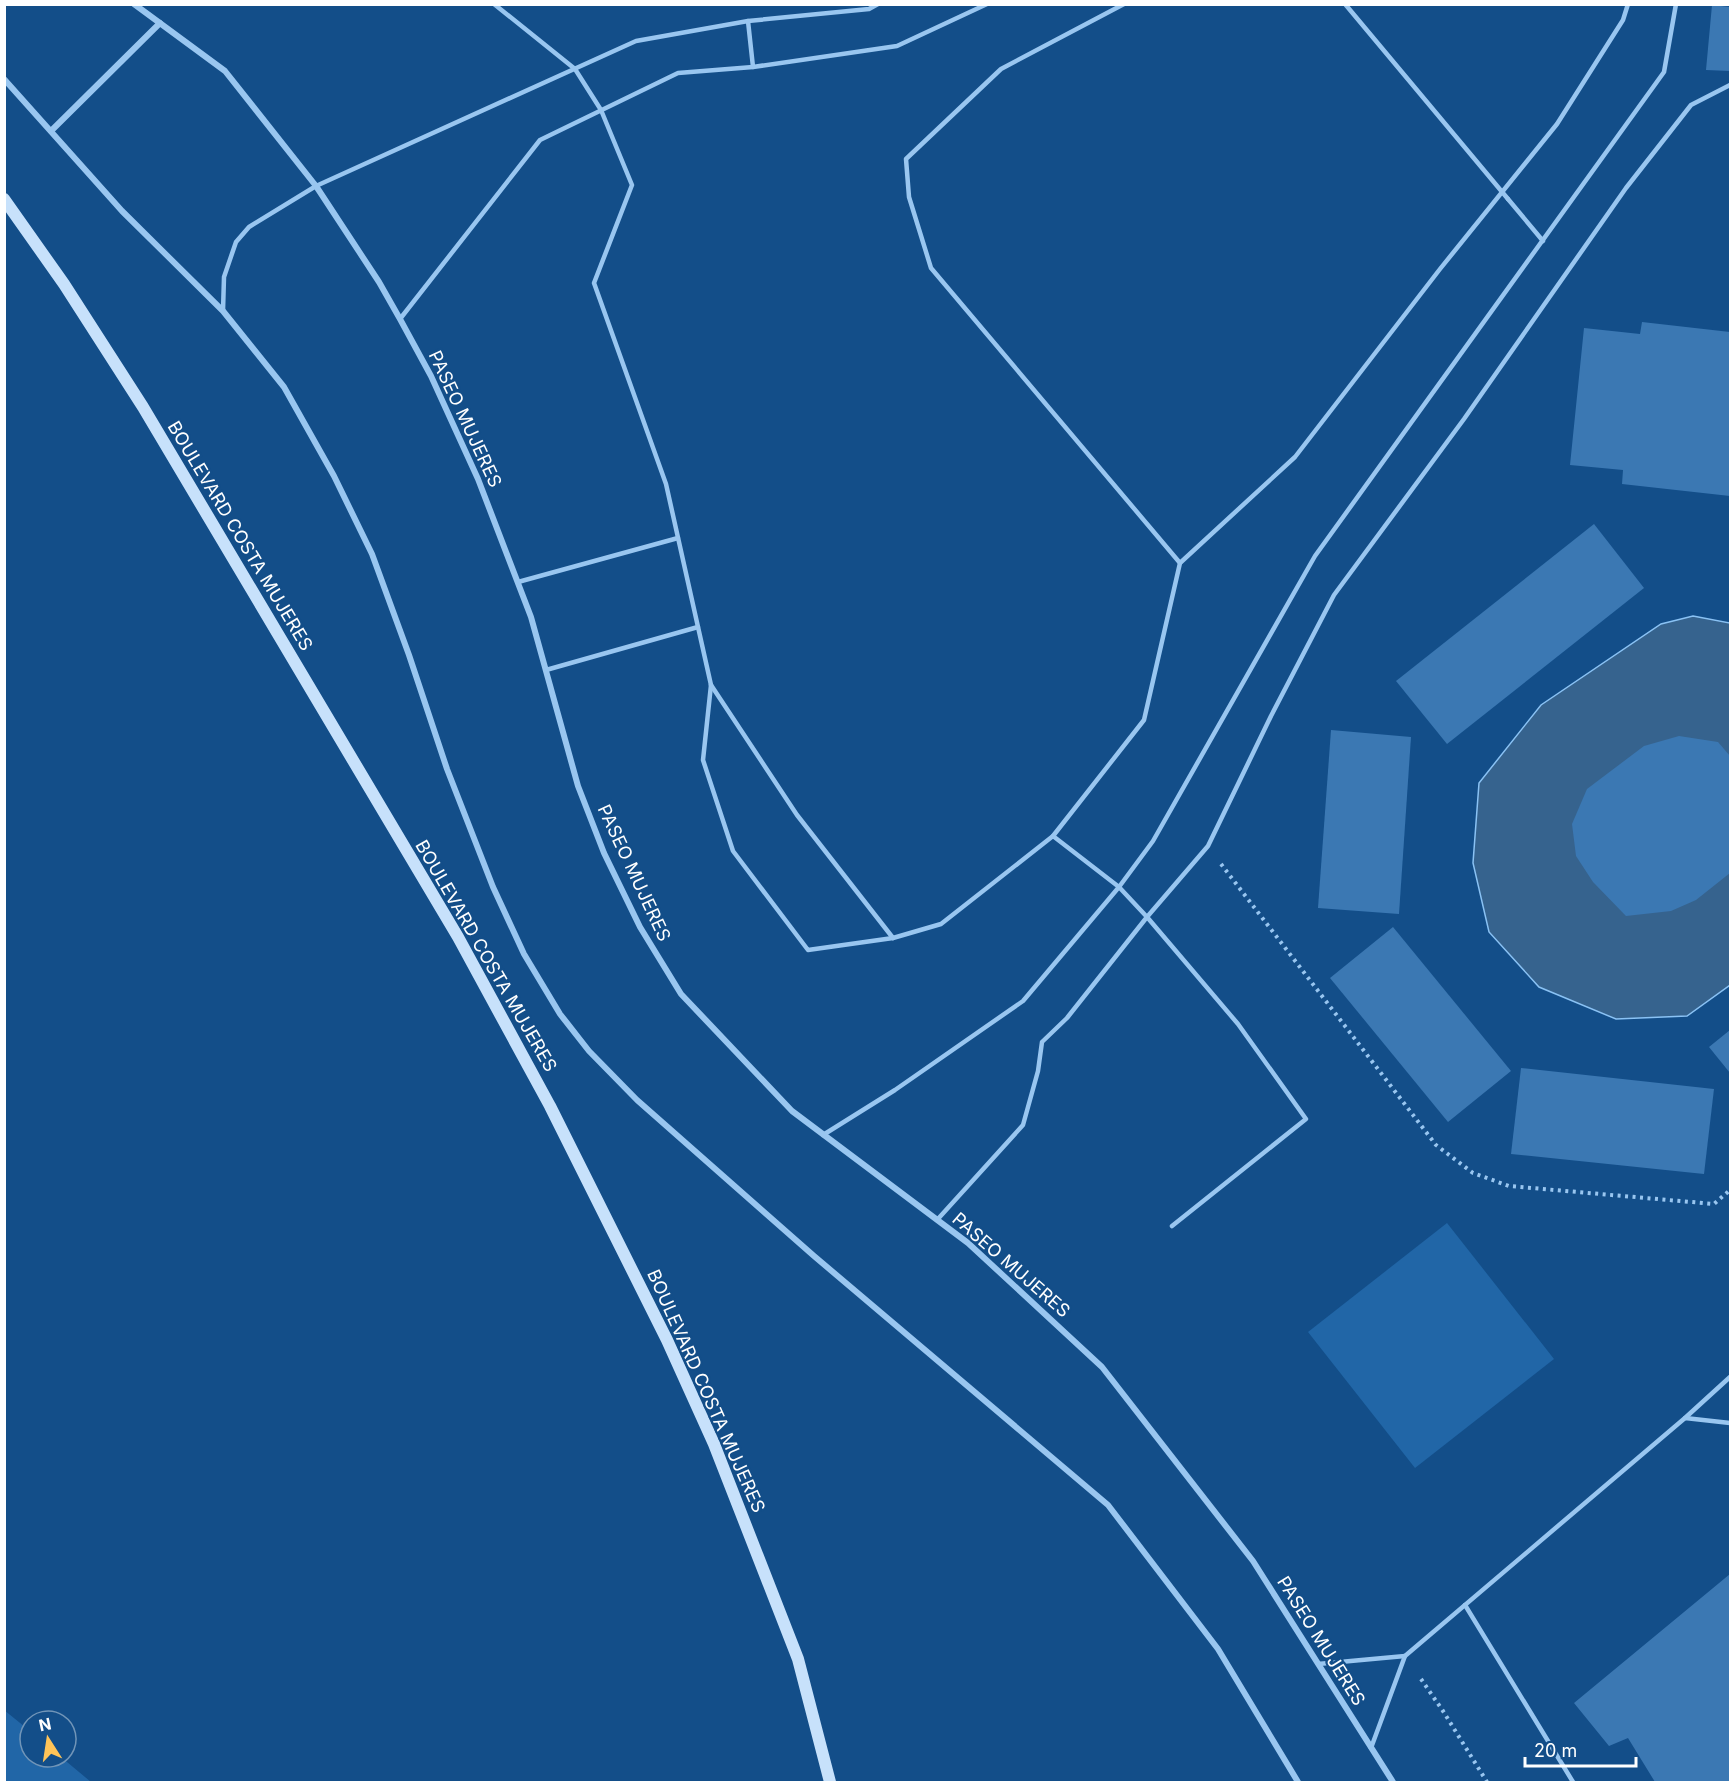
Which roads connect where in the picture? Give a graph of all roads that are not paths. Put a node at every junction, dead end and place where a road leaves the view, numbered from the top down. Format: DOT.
graph roads {
  1 [pos="134,4"];
  2 [pos="494,4"];
  3 [pos="878,4"];
  4 [pos="987,4"];
  5 [pos="1124,4"];
  6 [pos="1345,4"];
  7 [pos="1628,4"];
  8 [pos="1676,4"];
  9 [pos="748,21"];
  10 [pos="160,23"];
  11 [pos="753,68"];
  12 [pos="575,69"];
  13 [pos="4,79"];
  14 [pos="1731,85"];
  15 [pos="601,110"];
  16 [pos="51,131"];
  17 [pos="316,186"];
  18 [pos="4,199"];
  19 [pos="1543,241"];
  20 [pos="223,311"];
  21 [pos="400,319"];
  22 [pos="678,538"];
  23 [pos="1180,563"];
  24 [pos="518,582"];
  25 [pos="698,627"];
  26 [pos="546,670"];
  27 [pos="711,685"];
  28 [pos="1053,836"];
  29 [pos="1119,887"];
  30 [pos="1148,917"];
  31 [pos="893,938"];
  32 [pos="823,1135"];
  33 [pos="937,1220"];
  34 [pos="1172,1226"];
  35 [pos="1731,1377"];
  36 [pos="1685,1418"];
  37 [pos="1731,1423"];
  38 [pos="1465,1605"];
  39 [pos="1405,1656"];
  40 [pos="1318,1664"];
  41 [pos="1371,1748"];
  42 [pos="830,1782"];
  43 [pos="1298,1782"];
  44 [pos="1393,1782"];
  45 [pos="1573,1782"];
  1 -- 10 [label="street, PASEO MUJERES"];
  2 -- 12 [label="lane"];
  3 -- 9 [label="lane"];
  4 -- 11 [label="lane"];
  5 -- 23 [label="lane"];
  6 -- 19 [label="lane, bridge"];
  7 -- 23 [label="lane"];
  8 -- 19 [label="lane"];
  9 -- 11 [label="lane"];
  9 -- 12 [label="lane"];
  10 -- 16 [label="street"];
  10 -- 17 [label="street, PASEO MUJERES"];
  11 -- 15 [label="lane"];
  12 -- 15 [label="lane"];
  12 -- 17 [label="lane"];
  13 -- 16 [label="street"];
  14 -- 30 [label="lane"];
  15 -- 21 [label="lane"];
  15 -- 22 [label="lane"];
  16 -- 20 [label="street"];
  17 -- 20 [label="lane"];
  17 -- 21 [label="street, PASEO MUJERES"];
  18 -- 42 [label="main road, BOULEVARD COSTA MUJERES"];
  19 -- 29 [label="lane"];
  20 -- 43 [label="street"];
  21 -- 24 [label="street, PASEO MUJERES"];
  22 -- 24 [label="lane"];
  22 -- 25 [label="lane"];
  23 -- 28 [label="lane"];
  24 -- 26 [label="street, PASEO MUJERES"];
  25 -- 26 [label="lane"];
  25 -- 27 [label="lane"];
  26 -- 32 [label="street, PASEO MUJERES"];
  27 -- 31 [label="lane"];
  27 -- 31 [label="lane"];
  28 -- 29 [label="lane"];
  28 -- 31 [label="lane"];
  29 -- 30 [label="lane"];
  29 -- 32 [label="lane"];
  30 -- 33 [label="lane"];
  30 -- 34 [label="lane"];
  32 -- 33 [label="street, PASEO MUJERES"];
  33 -- 40 [label="street, PASEO MUJERES"];
  35 -- 36 [label="lane"];
  36 -- 37 [label="lane"];
  36 -- 38 [label="lane"];
  38 -- 39 [label="lane"];
  38 -- 45 [label="lane"];
  39 -- 40 [label="lane"];
  39 -- 41 [label="lane"];
  40 -- 41 [label="street, PASEO MUJERES"];
  41 -- 44 [label="street, PASEO MUJERES"];
}
